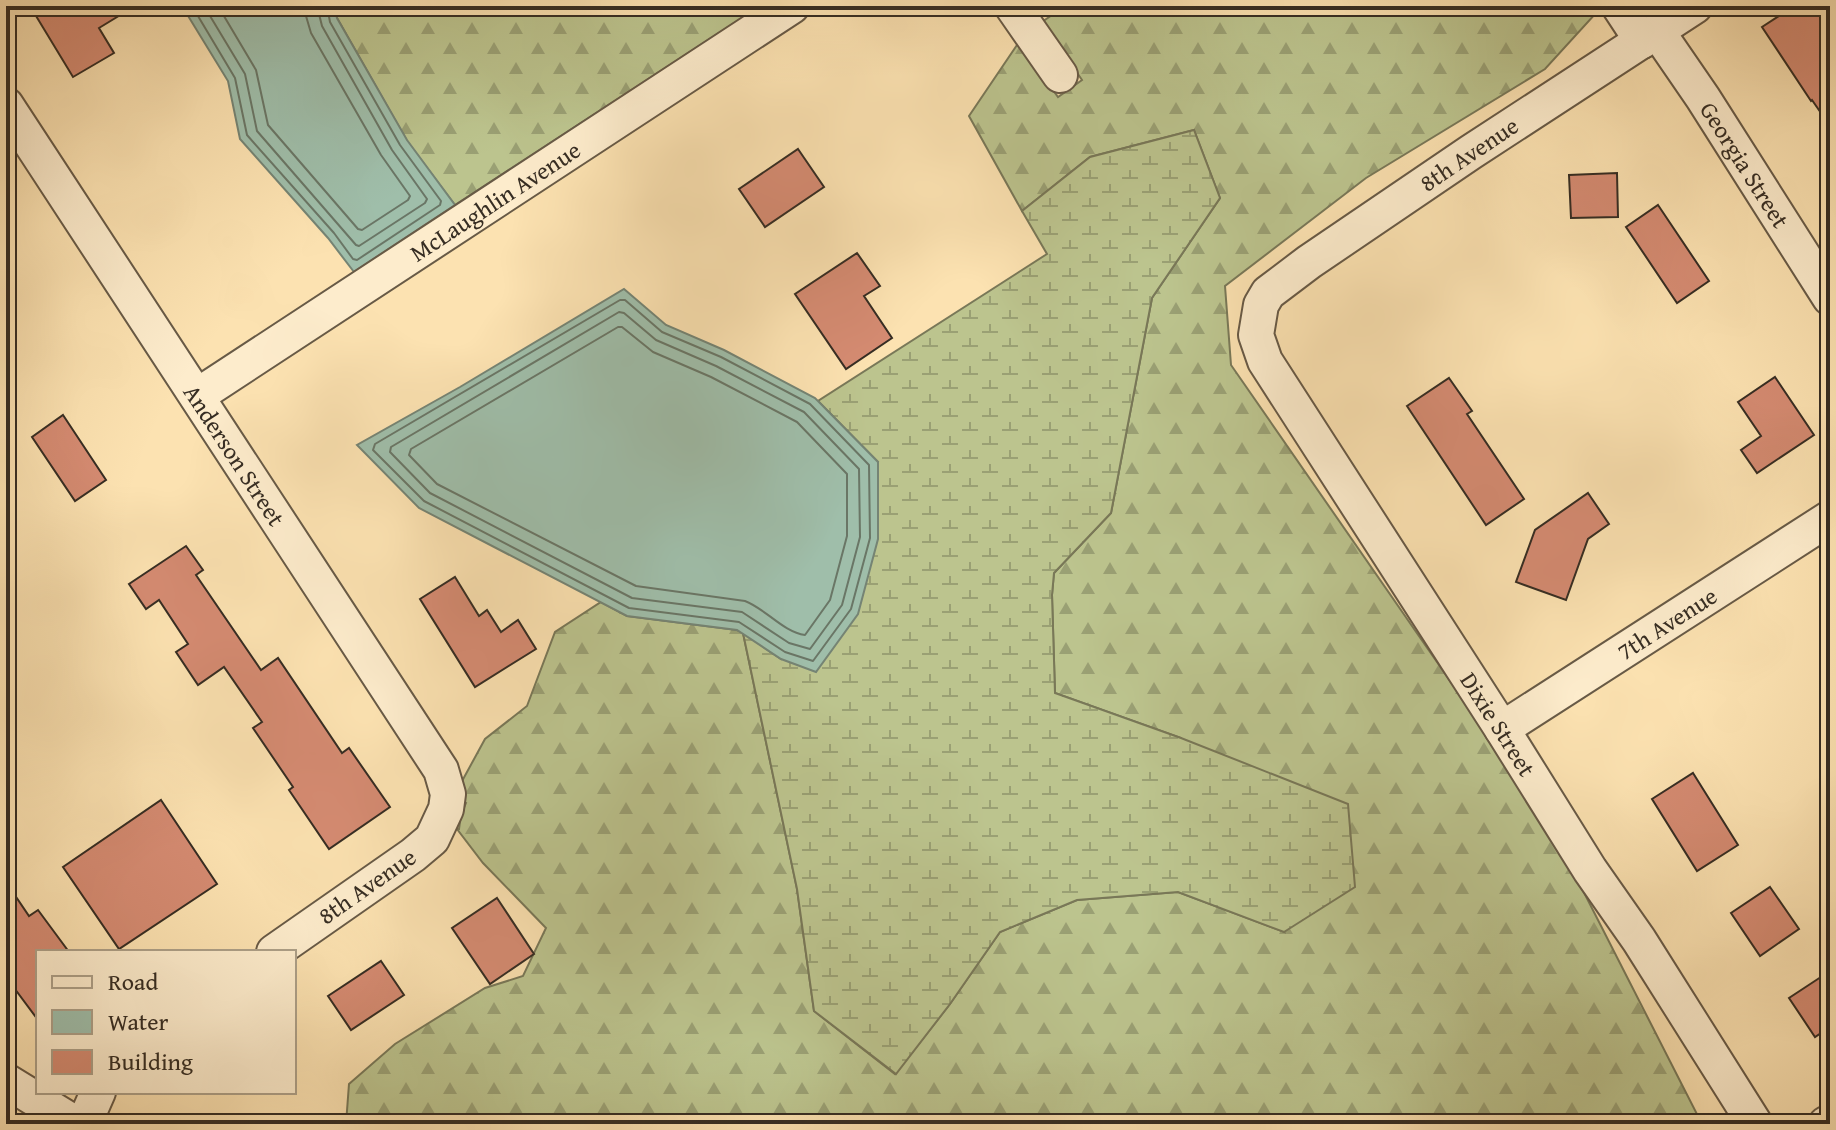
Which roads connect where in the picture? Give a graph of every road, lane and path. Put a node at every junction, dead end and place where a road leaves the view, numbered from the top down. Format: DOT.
graph roads {
  1 [pos="792,6"];
  2 [pos="1012,6"];
  3 [pos="1619,6"];
  4 [pos="1695,6"];
  5 [pos="1649,36"];
  6 [pos="1060,75"];
  7 [pos="6,105"];
  8 [pos="1830,298"];
  9 [pos="1259,317"];
  10 [pos="197,396"];
  11 [pos="1830,518"];
  12 [pos="1502,729"];
  13 [pos="446,809"];
  14 [pos="277,950"];
  15 [pos="6,1081"];
  16 [pos="97,1094"];
  17 [pos="76,1124"];
  18 [pos="84,1124"];
  19 [pos="1755,1124"];
  1 -- 10 [label="street, McLaughlin Avenue"];
  2 -- 6 [label="street"];
  3 -- 5 [label="street, Georgia Street"];
  4 -- 5 [label="street, 8th Avenue"];
  5 -- 8 [label="street, Georgia Street"];
  5 -- 9 [label="street, 8th Avenue"];
  7 -- 10 [label="street, Anderson Street"];
  9 -- 12 [label="street, Dixie Street"];
  10 -- 13 [label="street, Anderson Street"];
  11 -- 12 [label="street, 7th Avenue"];
  12 -- 19 [label="street, Dixie Street"];
  13 -- 14 [label="street, 8th Avenue"];
  15 -- 17 [label="street"];
  16 -- 18 [label="street"];
}
